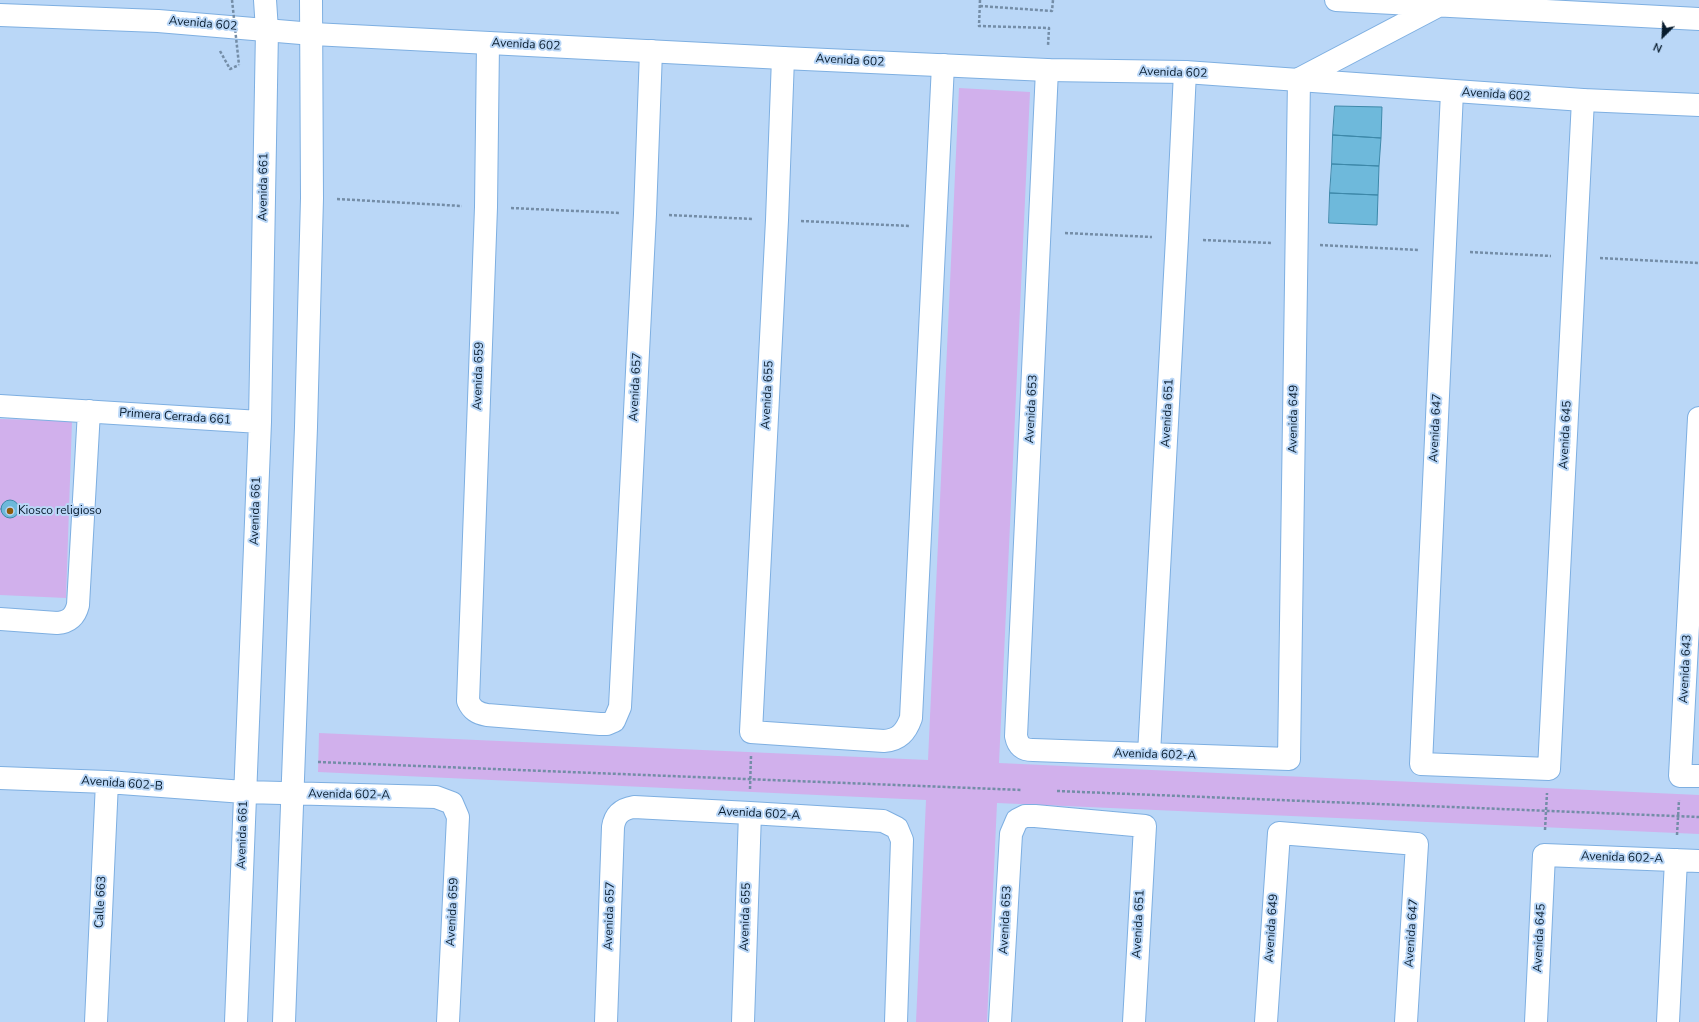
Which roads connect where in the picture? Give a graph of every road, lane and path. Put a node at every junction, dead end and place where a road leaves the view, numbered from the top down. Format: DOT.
graph roads {
  1 [pos="232,0"];
  2 [pos="265,0"];
  3 [pos="312,0"];
  4 [pos="980,0"];
  5 [pos="1053,0"];
  6 [pos="1336,0"];
  7 [pos="980,6"];
  8 [pos="1438,6"];
  9 [pos="0,15"];
  10 [pos="1699,19"];
  11 [pos="267,30"];
  12 [pos="313,34"];
  13 [pos="488,43"];
  14 [pos="651,52"];
  15 [pos="783,58"];
  16 [pos="943,65"];
  17 [pos="230,69"];
  18 [pos="1048,70"];
  19 [pos="1185,72"];
  20 [pos="1299,79"];
  21 [pos="1452,92"];
  22 [pos="1583,100"];
  23 [pos="1699,105"];
  24 [pos="1040,232"];
  25 [pos="1177,238"];
  26 [pos="1297,244"];
  27 [pos="1444,251"];
  28 [pos="1575,257"];
  29 [pos="1699,263"];
  30 [pos="0,406"];
  31 [pos="89,411"];
  32 [pos="1699,418"];
  33 [pos="260,422"];
  34 [pos="0,619"];
  35 [pos="614,721"];
  36 [pos="751,732"];
  37 [pos="1021,747"];
  38 [pos="1149,754"];
  39 [pos="1289,759"];
  40 [pos="294,761"];
  41 [pos="1549,770"];
  42 [pos="1690,776"];
  43 [pos="0,778"];
  44 [pos="750,779"];
  45 [pos="107,782"];
  46 [pos="1028,790"];
  47 [pos="1052,791"];
  48 [pos="244,792"];
  49 [pos="292,794"];
  50 [pos="452,804"];
  51 [pos="1546,811"];
  52 [pos="620,812"];
  53 [pos="750,812"];
  54 [pos="1678,816"];
  55 [pos="1699,817"];
  56 [pos="1145,826"];
  57 [pos="1417,844"];
  58 [pos="1544,855"];
  59 [pos="1676,860"];
  60 [pos="1699,860"];
  61 [pos="96,1022"];
  62 [pos="236,1022"];
  63 [pos="284,1022"];
  64 [pos="448,1022"];
  65 [pos="606,1022"];
  66 [pos="742,1022"];
  67 [pos="896,1022"];
  68 [pos="1000,1022"];
  69 [pos="1134,1022"];
  70 [pos="1266,1022"];
  71 [pos="1406,1022"];
  72 [pos="1536,1022"];
  73 [pos="1668,1022"];
  1 -- 17 [label="path, bridge"];
  2 -- 11 [label="street, Avenida 661"];
  3 -- 12 [label="street"];
  4 -- 7 [label="path"];
  5 -- 7 [label="path"];
  6 -- 8 [label="street"];
  7 -- 18 [label="path"];
  8 -- 10 [label="street"];
  8 -- 20 [label="street"];
  9 -- 11 [label="street, Avenida 602"];
  11 -- 12 [label="street, Avenida 602"];
  11 -- 33 [label="street, Avenida 661"];
  12 -- 13 [label="street, Avenida 602"];
  12 -- 40 [label="street"];
  13 -- 14 [label="street, Avenida 602"];
  13 -- 35 [label="street, Avenida 659"];
  14 -- 15 [label="street, Avenida 602"];
  14 -- 35 [label="street, Avenida 657"];
  15 -- 16 [label="street, Avenida 602"];
  15 -- 36 [label="street, Avenida 655"];
  16 -- 18 [label="street, Avenida 602"];
  16 -- 36 [label="street"];
  18 -- 19 [label="street, Avenida 602"];
  18 -- 24 [label="street, Avenida 653"];
  19 -- 20 [label="street, Avenida 602"];
  19 -- 25 [label="street, Avenida 651"];
  20 -- 21 [label="street, Avenida 602"];
  20 -- 26 [label="street, Avenida 649"];
  21 -- 22 [label="street, Avenida 602"];
  21 -- 27 [label="street, Avenida 647"];
  22 -- 23 [label="street, Avenida 602"];
  22 -- 28 [label="street, Avenida 645"];
  24 -- 25 [label="path"];
  24 -- 37 [label="street, Avenida 653"];
  25 -- 26 [label="path"];
  25 -- 38 [label="street, Avenida 651"];
  26 -- 27 [label="path"];
  26 -- 39 [label="street, Avenida 649"];
  27 -- 28 [label="path"];
  27 -- 41 [label="street, Avenida 647"];
  28 -- 29 [label="path"];
  28 -- 41 [label="street, Avenida 645"];
  30 -- 31 [label="street, Primera Cerrada 661"];
  31 -- 33 [label="street, Primera Cerrada 661"];
  31 -- 34 [label="street"];
  32 -- 42 [label="street, Avenida 643"];
  33 -- 48 [label="street, Avenida 661"];
  36 -- 44 [label="path"];
  37 -- 38 [label="street, Avenida 602-A"];
  38 -- 39 [label="street, Avenida 602-A"];
  40 -- 44 [label="path"];
  40 -- 49 [label="street"];
  41 -- 51 [label="path"];
  42 -- 54 [label="path"];
  43 -- 45 [label="street, Avenida 602-B"];
  44 -- 46 [label="path"];
  44 -- 53 [label="path"];
  45 -- 48 [label="street, Avenida 602-B"];
  45 -- 61 [label="street, Calle 663"];
  47 -- 51 [label="path"];
  48 -- 49 [label="street, Avenida 602-A"];
  48 -- 62 [label="street, Avenida 661"];
  49 -- 50 [label="street, Avenida 602-A"];
  49 -- 63 [label="street"];
  50 -- 64 [label="street, Avenida 659"];
  51 -- 54 [label="path"];
  51 -- 58 [label="path"];
  52 -- 53 [label="street, Avenida 602-A"];
  52 -- 65 [label="street, Avenida 657"];
  53 -- 66 [label="street, Avenida 655"];
  53 -- 67 [label="street, Avenida 602-A"];
  54 -- 55 [label="path"];
  54 -- 59 [label="path"];
  56 -- 68 [label="street, Avenida 653"];
  56 -- 69 [label="street, Avenida 651"];
  57 -- 70 [label="street, Avenida 649"];
  57 -- 71 [label="street, Avenida 647"];
  58 -- 59 [label="street, Avenida 602-A"];
  58 -- 72 [label="street, Avenida 645"];
  59 -- 60 [label="street, Avenida 602-A"];
  59 -- 73 [label="street"];
}
